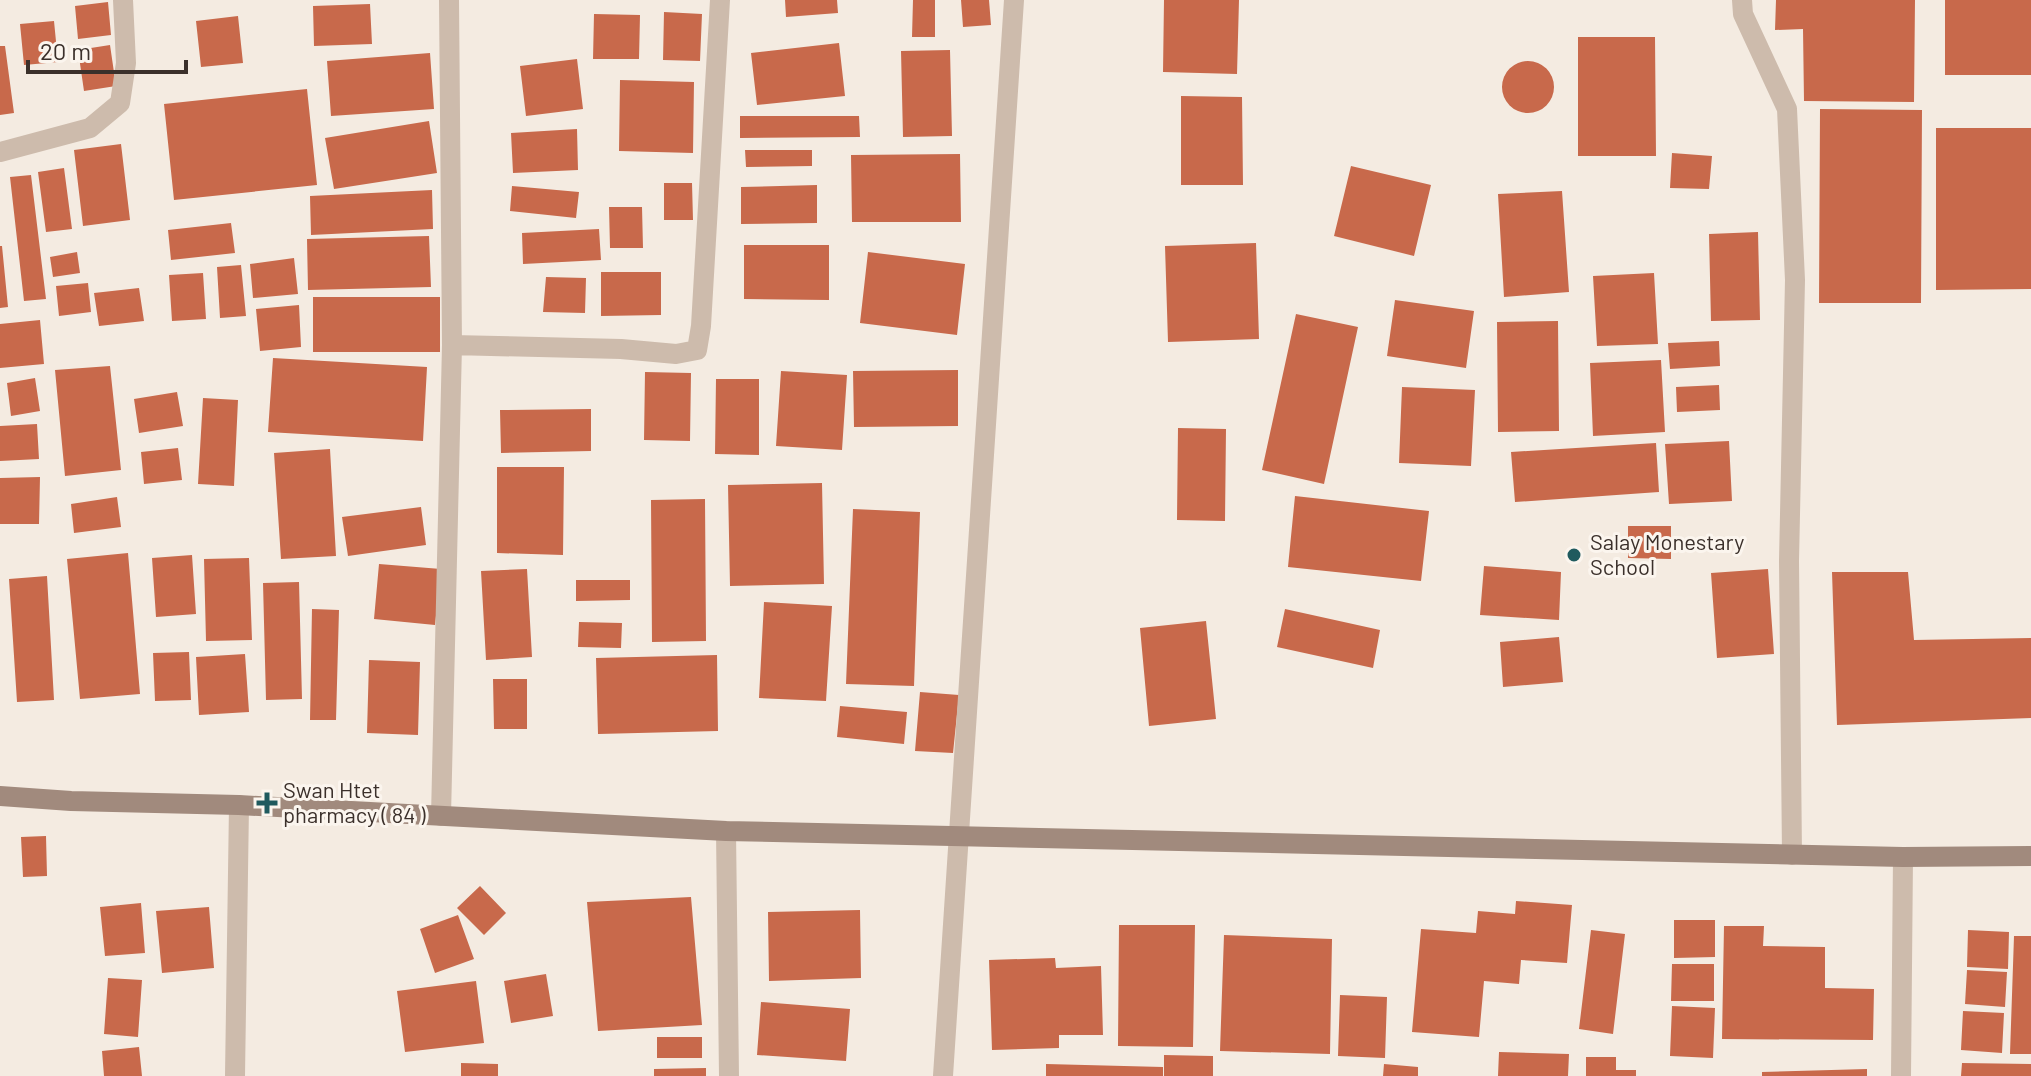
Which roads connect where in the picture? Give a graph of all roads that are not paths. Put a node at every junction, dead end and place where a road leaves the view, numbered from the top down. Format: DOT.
graph roads {
  1 [pos="123,0"];
  2 [pos="449,0"];
  3 [pos="720,0"];
  4 [pos="1014,0"];
  5 [pos="1742,0"];
  6 [pos="0,152"];
  7 [pos="452,345"];
  8 [pos="0,796"];
  9 [pos="239,805"];
  10 [pos="441,816"];
  11 [pos="726,831"];
  12 [pos="957,835"];
  13 [pos="1792,855"];
  14 [pos="2031,856"];
  15 [pos="1903,857"];
  16 [pos="235,1076"];
  17 [pos="729,1076"];
  18 [pos="943,1076"];
  19 [pos="1901,1076"];
  1 -- 6 [label="street"];
  2 -- 7 [label="street"];
  3 -- 7 [label="street"];
  4 -- 12 [label="street"];
  5 -- 13 [label="street"];
  7 -- 10 [label="street"];
  8 -- 9 [label="street"];
  9 -- 10 [label="street"];
  9 -- 16 [label="street"];
  10 -- 11 [label="street"];
  11 -- 12 [label="street"];
  11 -- 17 [label="street"];
  12 -- 13 [label="street"];
  12 -- 18 [label="street"];
  13 -- 15 [label="street"];
  14 -- 15 [label="street"];
  15 -- 19 [label="street"];
}
